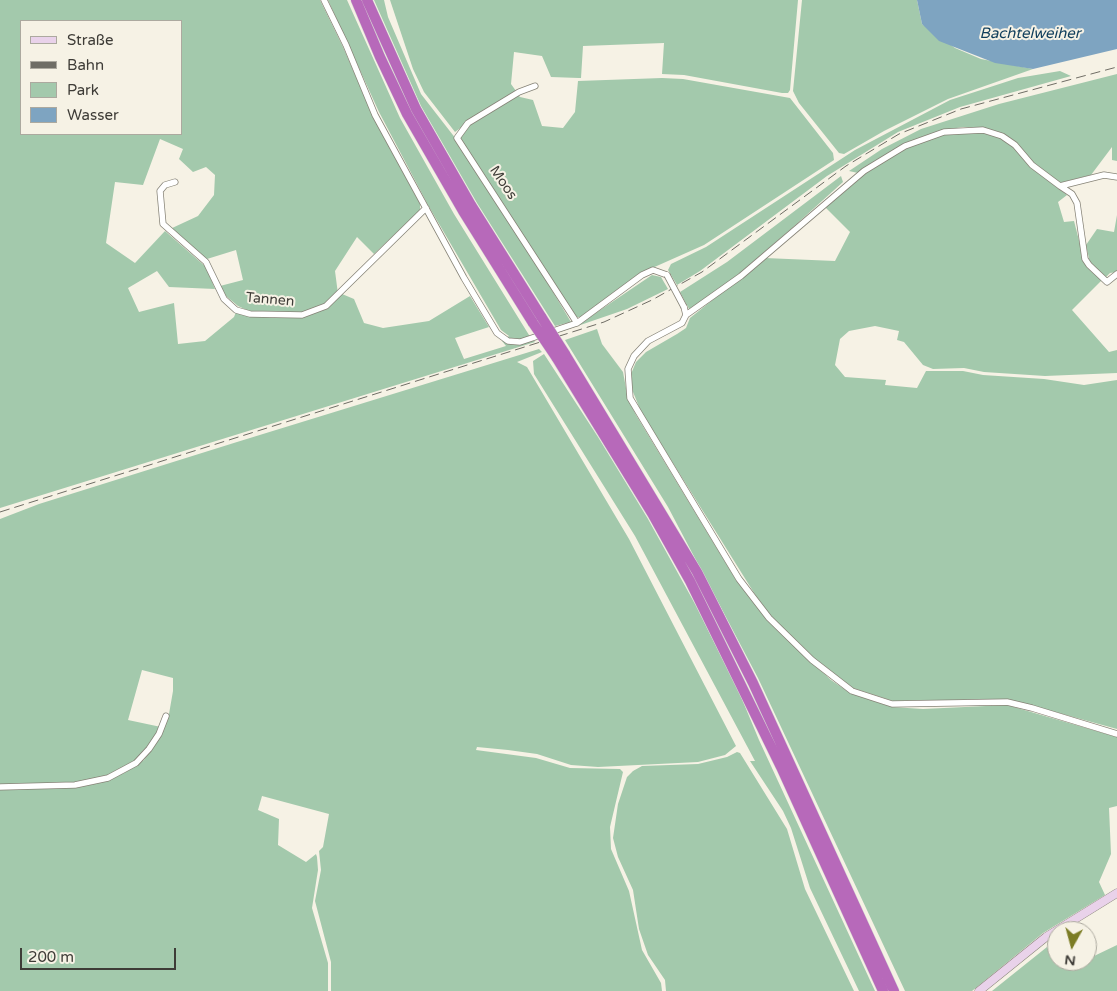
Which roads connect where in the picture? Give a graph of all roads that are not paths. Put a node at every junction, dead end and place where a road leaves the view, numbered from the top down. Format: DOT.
graph roads {
  1 [pos="324,0"];
  2 [pos="356,0"];
  3 [pos="367,0"];
  4 [pos="535,86"];
  5 [pos="1117,177"];
  6 [pos="175,182"];
  7 [pos="1060,186"];
  8 [pos="426,208"];
  9 [pos="1117,274"];
  10 [pos="686,315"];
  11 [pos="538,320"];
  12 [pos="576,323"];
  13 [pos="560,356"];
  14 [pos="166,716"];
  15 [pos="1117,734"];
  16 [pos="0,787"];
  17 [pos="1117,893"];
  18 [pos="883,991"];
  19 [pos="894,991"];
  20 [pos="979,991"];
  1 -- 8 [label="street"];
  2 -- 11 [label="highway"];
  3 -- 11 [label="highway"];
  4 -- 12 [label="street, Moos"];
  5 -- 7 [label="street"];
  6 -- 8 [label="street, Tannen"];
  7 -- 9 [label="street"];
  7 -- 10 [label="street"];
  8 -- 12 [label="street"];
  10 -- 12 [label="street, bridge"];
  10 -- 15 [label="street"];
  11 -- 13 [label="highway, bridge"];
  13 -- 18 [label="highway"];
  13 -- 19 [label="highway"];
  14 -- 16 [label="street"];
  17 -- 20 [label="street"];
}
